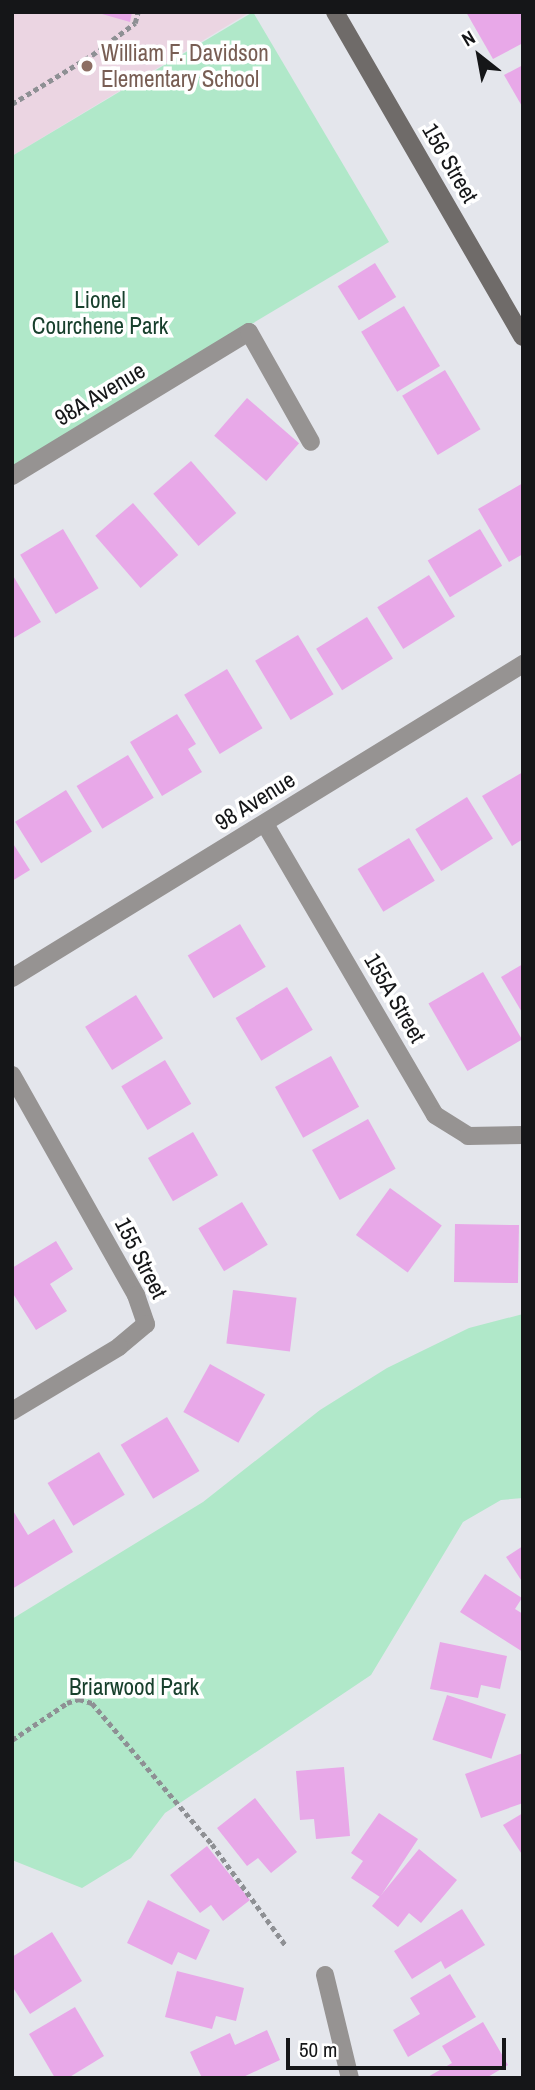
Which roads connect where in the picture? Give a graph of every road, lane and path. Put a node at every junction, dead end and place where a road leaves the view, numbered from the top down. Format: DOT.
graph roads {
  1 [pos="138,12"];
  2 [pos="335,12"];
  3 [pos="12,104"];
  4 [pos="523,337"];
  5 [pos="311,442"];
  6 [pos="12,476"];
  7 [pos="523,664"];
  8 [pos="265,824"];
  9 [pos="12,978"];
  10 [pos="12,1075"];
  11 [pos="523,1135"];
  12 [pos="12,1411"];
  13 [pos="12,1740"];
  14 [pos="286,1946"];
  15 [pos="325,1975"];
  16 [pos="350,2078"];
  1 -- 3 [label="path"];
  2 -- 4 [label="main road, 156 Street"];
  5 -- 6 [label="street, 98A Avenue"];
  7 -- 8 [label="street, 98 Avenue"];
  8 -- 9 [label="street, 98 Avenue"];
  8 -- 11 [label="street, 155A Street"];
  10 -- 12 [label="street, 155 Street"];
  13 -- 14 [label="path"];
  15 -- 16 [label="street"];
}
